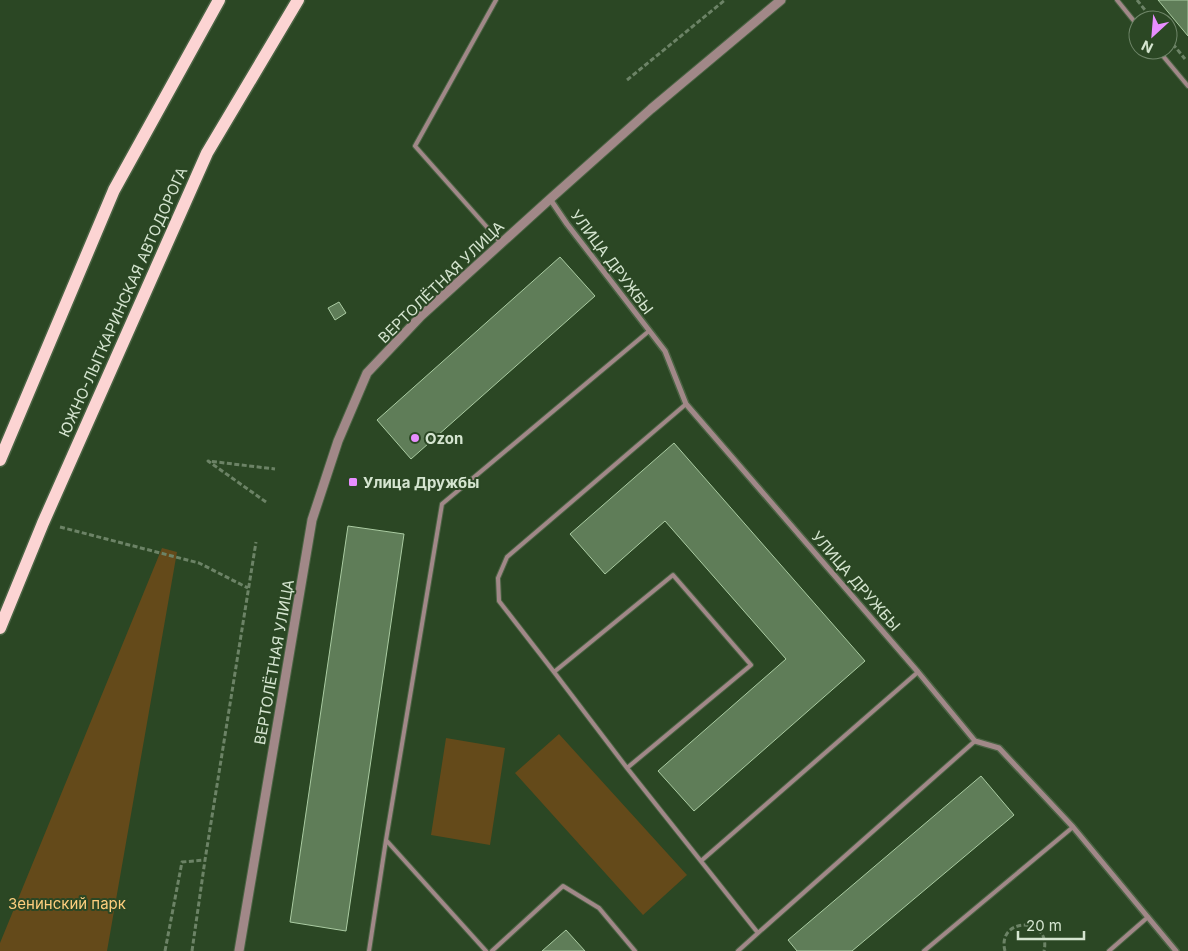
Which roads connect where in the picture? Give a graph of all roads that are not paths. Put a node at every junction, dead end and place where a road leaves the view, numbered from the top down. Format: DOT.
graph roads {
  1 [pos="219,0"];
  2 [pos="298,0"];
  3 [pos="496,0"];
  4 [pos="781,0"];
  5 [pos="1116,0"];
  6 [pos="1128,14"];
  7 [pos="1166,60"];
  8 [pos="1188,86"];
  9 [pos="550,199"];
  10 [pos="501,243"];
  11 [pos="649,331"];
  12 [pos="686,404"];
  13 [pos="0,460"];
  14 [pos="0,628"];
  15 [pos="554,672"];
  16 [pos="918,672"];
  17 [pos="975,741"];
  18 [pos="627,768"];
  19 [pos="1073,827"];
  20 [pos="386,840"];
  21 [pos="701,861"];
  22 [pos="1148,917"];
  23 [pos="758,934"];
  24 [pos="239,951"];
  25 [pos="369,951"];
  26 [pos="486,951"];
  27 [pos="492,951"];
  28 [pos="635,951"];
  29 [pos="738,951"];
  30 [pos="924,951"];
  31 [pos="1109,951"];
  32 [pos="1176,951"];
  1 -- 13 [label="main road"];
  2 -- 14 [label="main road, ЮЖНО-ЛЫТКАРИНСКАЯ АВТОДОРОГА"];
  3 -- 10 [label="lane"];
  4 -- 9 [label="street, ВЕРТОЛЁТНАЯ УЛИЦА"];
  5 -- 6 [label="lane"];
  7 -- 8 [label="lane"];
  9 -- 10 [label="street, ВЕРТОЛЁТНАЯ УЛИЦА"];
  9 -- 11 [label="street, УЛИЦА ДРУЖБЫ"];
  10 -- 24 [label="street, ВЕРТОЛЁТНАЯ УЛИЦА"];
  11 -- 12 [label="street, УЛИЦА ДРУЖБЫ"];
  11 -- 20 [label="lane"];
  12 -- 15 [label="lane"];
  12 -- 16 [label="street, УЛИЦА ДРУЖБЫ"];
  15 -- 18 [label="lane"];
  15 -- 18 [label="lane"];
  16 -- 17 [label="street, УЛИЦА ДРУЖБЫ"];
  16 -- 21 [label="lane"];
  17 -- 19 [label="street"];
  17 -- 23 [label="lane"];
  18 -- 21 [label="lane"];
  19 -- 22 [label="street"];
  19 -- 30 [label="lane"];
  20 -- 25 [label="lane"];
  20 -- 26 [label="lane"];
  21 -- 23 [label="lane"];
  22 -- 31 [label="lane"];
  22 -- 32 [label="street"];
  23 -- 29 [label="lane"];
  27 -- 28 [label="lane"];
}
